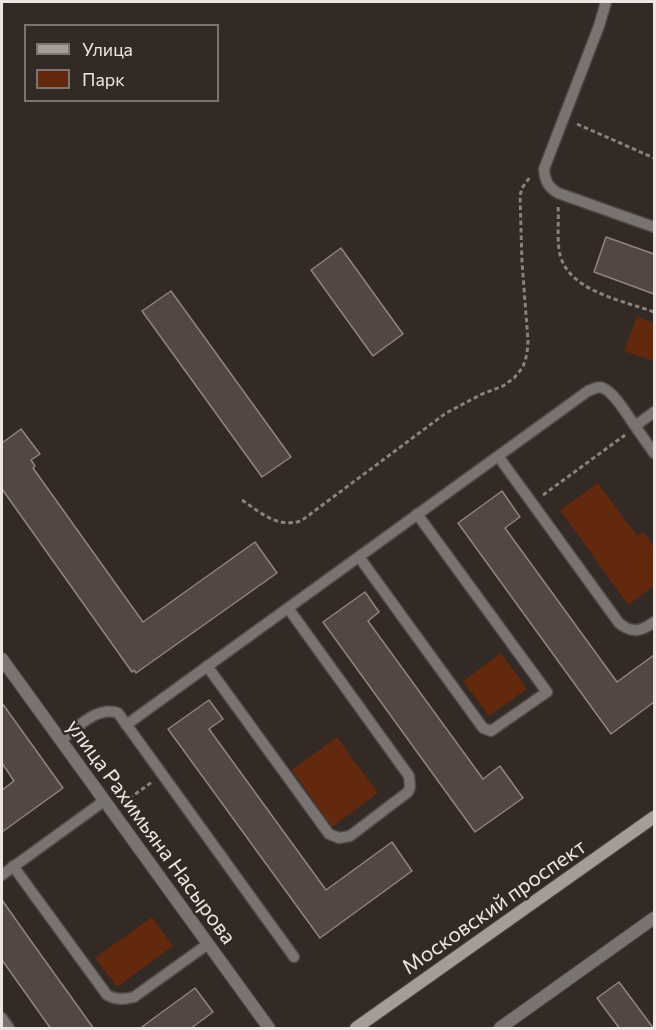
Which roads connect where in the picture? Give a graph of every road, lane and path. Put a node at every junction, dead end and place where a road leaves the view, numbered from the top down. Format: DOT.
graph roads {
  1 [pos="606,2"];
  2 [pos="564,118"];
  3 [pos="654,158"];
  4 [pos="544,170"];
  5 [pos="558,193"];
  6 [pos="654,227"];
  7 [pos="654,312"];
  8 [pos="654,412"];
  9 [pos="636,427"];
  10 [pos="654,453"];
  11 [pos="498,456"];
  12 [pos="242,500"];
  13 [pos="532,503"];
  14 [pos="417,514"];
  15 [pos="359,557"];
  16 [pos="288,608"];
  17 [pos="654,622"];
  18 [pos="2,659"];
  19 [pos="207,666"];
  20 [pos="126,725"];
  21 [pos="61,740"];
  22 [pos="162,775"];
  23 [pos="108,806"];
  24 [pos="654,817"];
  25 [pos="13,866"];
  26 [pos="2,874"];
  27 [pos="654,918"];
  28 [pos="208,944"];
  29 [pos="294,957"];
  30 [pos="2,1018"];
  31 [pos="9,1029"];
  32 [pos="270,1029"];
  33 [pos="356,1029"];
  34 [pos="500,1029"];
  1 -- 2 [label="lane"];
  2 -- 3 [label="path"];
  2 -- 4 [label="lane"];
  4 -- 5 [label="lane"];
  4 -- 12 [label="path"];
  5 -- 6 [label="lane"];
  5 -- 7 [label="path"];
  8 -- 9 [label="lane"];
  9 -- 10 [label="lane"];
  9 -- 11 [label="lane"];
  9 -- 13 [label="path"];
  11 -- 13 [label="lane"];
  11 -- 14 [label="lane"];
  13 -- 17 [label="lane"];
  14 -- 15 [label="lane"];
  14 -- 15 [label="lane"];
  15 -- 16 [label="lane"];
  16 -- 19 [label="lane"];
  16 -- 19 [label="lane"];
  18 -- 21 [label="street, улица Рахимьяна Насырова"];
  19 -- 20 [label="lane"];
  20 -- 21 [label="lane"];
  20 -- 22 [label="lane"];
  21 -- 23 [label="street, улица Рахимьяна Насырова"];
  22 -- 23 [label="path"];
  22 -- 29 [label="lane"];
  23 -- 25 [label="lane"];
  23 -- 28 [label="street, улица Рахимьяна Насырова"];
  24 -- 33 [label="main road, Московский проспект"];
  25 -- 26 [label="lane"];
  25 -- 28 [label="lane"];
  27 -- 34 [label="street"];
  28 -- 32 [label="street, улица Рахимьяна Насырова"];
  30 -- 31 [label="lane"];
}
